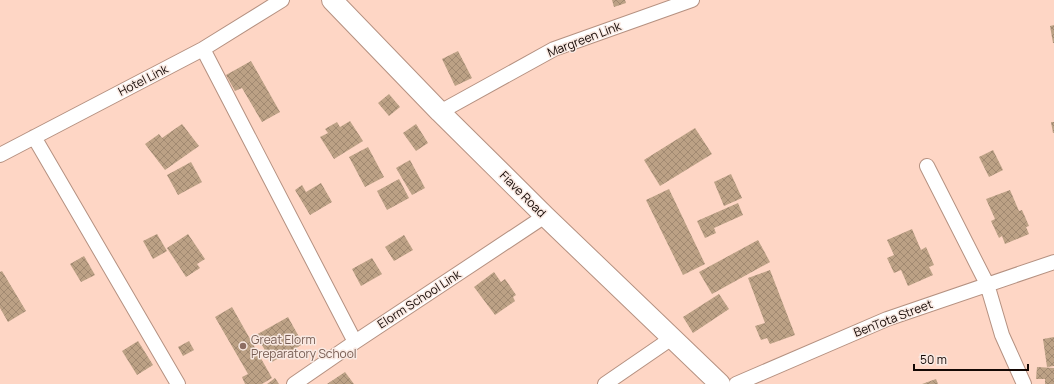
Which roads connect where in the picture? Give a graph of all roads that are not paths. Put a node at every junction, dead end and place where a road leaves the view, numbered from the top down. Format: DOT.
graph roads {
  1 [pos="282,0"];
  2 [pos="332,0"];
  3 [pos="692,0"];
  4 [pos="203,49"];
  5 [pos="440,112"];
  6 [pos="34,137"];
  7 [pos="0,155"];
  8 [pos="927,166"];
  9 [pos="545,216"];
  10 [pos="1054,262"];
  11 [pos="987,284"];
  12 [pos="672,338"];
  13 [pos="355,342"];
  14 [pos="178,384"];
  15 [pos="294,384"];
  16 [pos="605,384"];
  17 [pos="720,384"];
  18 [pos="736,384"];
  19 [pos="1024,384"];
  1 -- 4 [label="street, Hotel Link"];
  2 -- 5 [label="street, Fiave Road"];
  3 -- 5 [label="street, Margreen Link"];
  4 -- 6 [label="street, Hotel Link"];
  4 -- 13 [label="street"];
  5 -- 9 [label="street, Fiave Road"];
  6 -- 7 [label="street, Hotel Link"];
  6 -- 14 [label="street"];
  8 -- 11 [label="street"];
  9 -- 12 [label="street, Fiave Road"];
  9 -- 13 [label="street, Elorm School Link"];
  10 -- 11 [label="street, BenTota Street"];
  11 -- 18 [label="street, BenTota Street"];
  11 -- 19 [label="street"];
  12 -- 16 [label="street"];
  12 -- 17 [label="street, Fiave Road"];
  13 -- 15 [label="street, Elorm School Link"];
}
